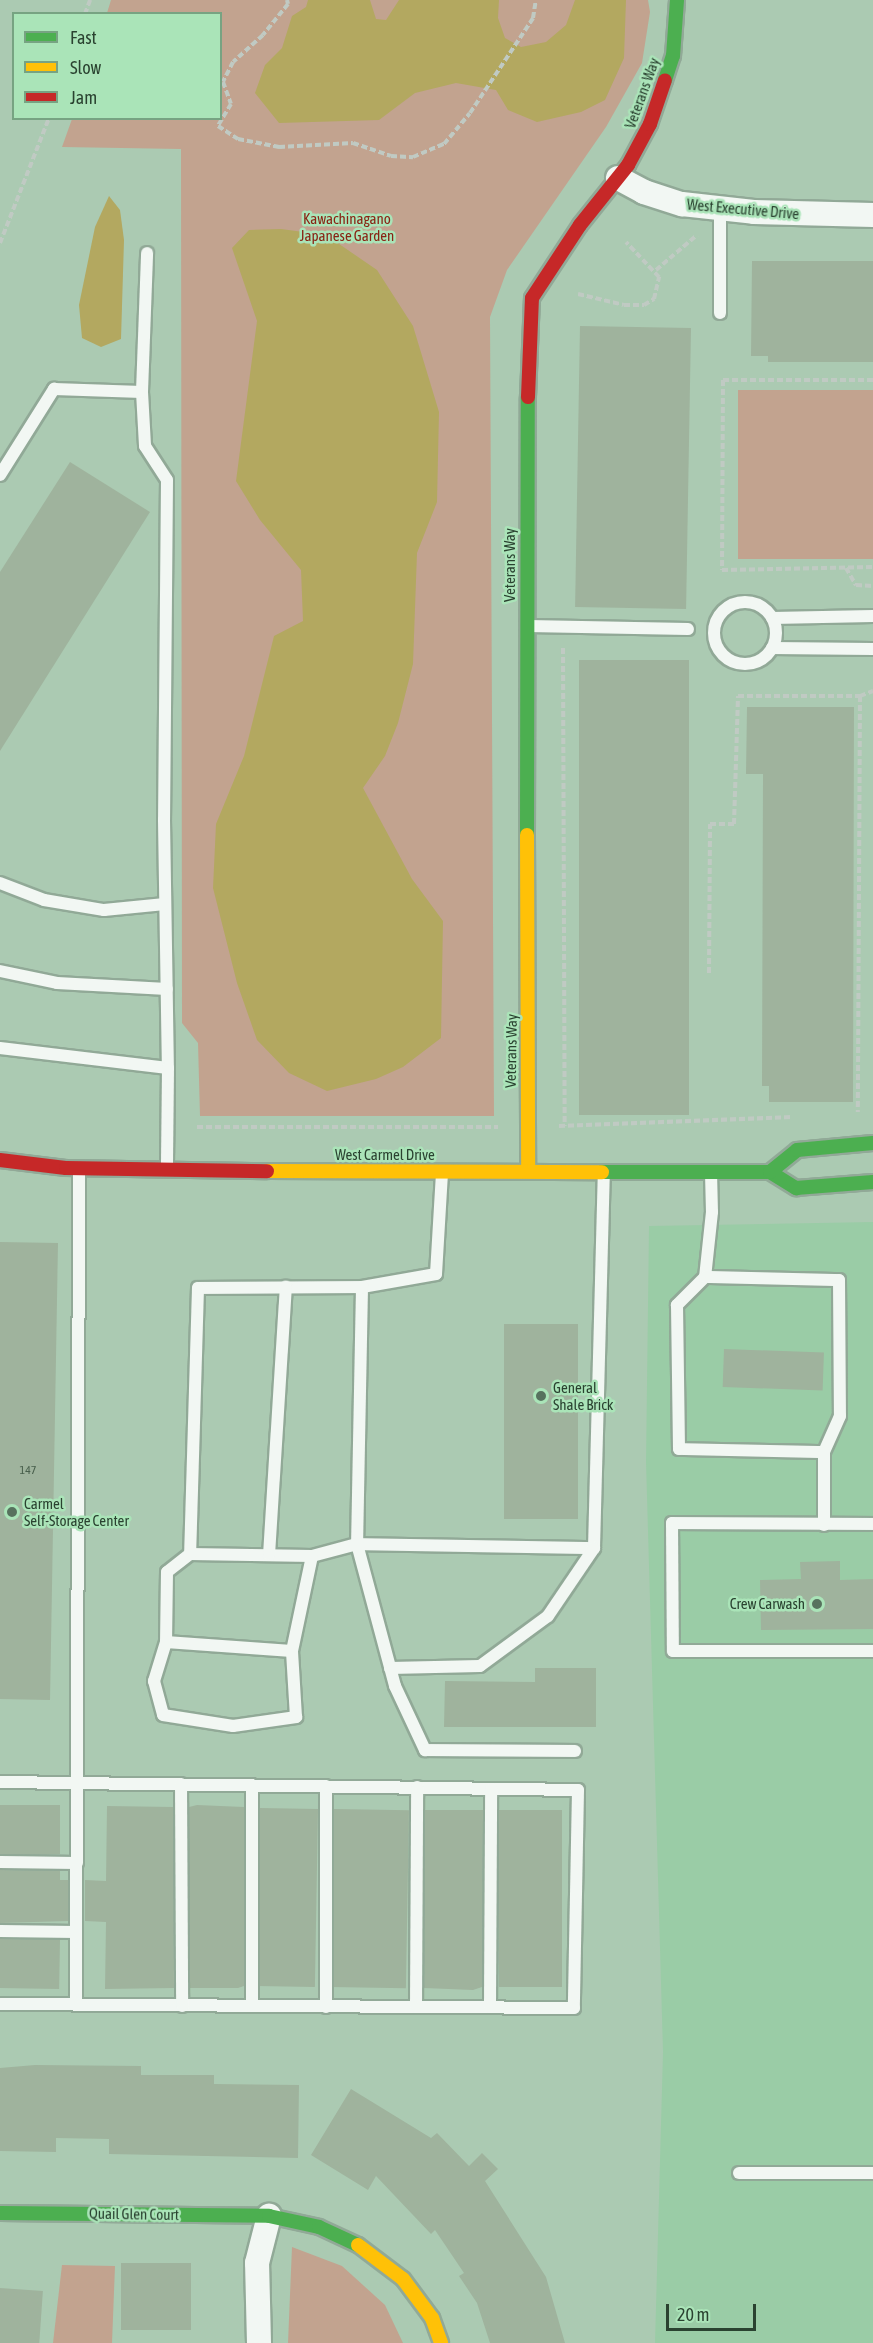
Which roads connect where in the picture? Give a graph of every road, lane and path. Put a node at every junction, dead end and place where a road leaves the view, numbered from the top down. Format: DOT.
graph roads {
  1 [pos="287,0"];
  2 [pos="536,0"];
  3 [pos="677,0"];
  4 [pos="222,119"];
  5 [pos="48,120"];
  6 [pos="222,120"];
  7 [pos="618,178"];
  8 [pos="720,208"];
  9 [pos="873,215"];
  10 [pos="697,235"];
  11 [pos="627,242"];
  12 [pos="0,243"];
  13 [pos="147,253"];
  14 [pos="656,270"];
  15 [pos="578,294"];
  16 [pos="720,313"];
  17 [pos="873,380"];
  18 [pos="142,392"];
  19 [pos="0,475"];
  20 [pos="873,567"];
  21 [pos="846,568"];
  22 [pos="873,586"];
  23 [pos="873,616"];
  24 [pos="772,618"];
  25 [pos="527,626"];
  26 [pos="688,629"];
  27 [pos="563,648"];
  28 [pos="772,648"];
  29 [pos="873,649"];
  30 [pos="873,691"];
  31 [pos="860,696"];
  32 [pos="0,883"];
  33 [pos="165,904"];
  34 [pos="0,971"];
  35 [pos="709,973"];
  36 [pos="167,989"];
  37 [pos="0,1048"];
  38 [pos="168,1068"];
  39 [pos="858,1112"];
  40 [pos="565,1126"];
  41 [pos="873,1143"];
  42 [pos="0,1160"];
  43 [pos="79,1169"];
  44 [pos="167,1170"];
  45 [pos="528,1170"];
  46 [pos="604,1171"];
  47 [pos="711,1171"];
  48 [pos="442,1172"];
  49 [pos="770,1172"];
  50 [pos="873,1182"];
  51 [pos="705,1277"];
  52 [pos="286,1287"];
  53 [pos="362,1287"];
  54 [pos="824,1452"];
  55 [pos="873,1524"];
  56 [pos="824,1525"];
  57 [pos="357,1544"];
  58 [pos="594,1548"];
  59 [pos="190,1554"];
  60 [pos="269,1555"];
  61 [pos="312,1556"];
  62 [pos="166,1642"];
  63 [pos="292,1651"];
  64 [pos="873,1651"];
  65 [pos="390,1668"];
  66 [pos="575,1751"];
  67 [pos="0,1782"];
  68 [pos="77,1782"];
  69 [pos="181,1784"];
  70 [pos="252,1785"];
  71 [pos="326,1786"];
  72 [pos="417,1787"];
  73 [pos="490,1789"];
  74 [pos="0,1862"];
  75 [pos="77,1863"];
  76 [pos="0,1931"];
  77 [pos="76,1932"];
  78 [pos="0,2004"];
  79 [pos="76,2005"];
  80 [pos="182,2006"];
  81 [pos="252,2006"];
  82 [pos="326,2007"];
  83 [pos="416,2007"];
  84 [pos="490,2007"];
  85 [pos="739,2173"];
  86 [pos="873,2173"];
  87 [pos="0,2213"];
  88 [pos="269,2216"];
  89 [pos="259,2343"];
  90 [pos="441,2343"];
  1 -- 4 [label="path"];
  2 -- 6 [label="path"];
  3 -- 7 [label="street, Veterans Way"];
  5 -- 12 [label="path"];
  7 -- 8 [label="street, West Executive Drive"];
  7 -- 25 [label="street, Veterans Way"];
  8 -- 9 [label="street, West Executive Drive"];
  8 -- 16 [label="lane"];
  10 -- 14 [label="path"];
  11 -- 14 [label="path"];
  13 -- 18 [label="lane"];
  14 -- 15 [label="path"];
  17 -- 21 [label="path"];
  18 -- 19 [label="lane"];
  18 -- 33 [label="lane"];
  20 -- 21 [label="path"];
  21 -- 22 [label="path"];
  23 -- 24 [label="lane"];
  24 -- 28 [label="lane"];
  24 -- 28 [label="lane"];
  25 -- 26 [label="lane"];
  25 -- 45 [label="street, Veterans Way"];
  27 -- 40 [label="path"];
  28 -- 29 [label="lane"];
  30 -- 31 [label="path"];
  31 -- 35 [label="path"];
  31 -- 39 [label="path"];
  32 -- 33 [label="lane"];
  33 -- 36 [label="lane"];
  34 -- 36 [label="lane"];
  36 -- 38 [label="lane"];
  37 -- 38 [label="lane"];
  38 -- 44 [label="lane"];
  41 -- 49 [label="street"];
  42 -- 43 [label="street, West Carmel Drive"];
  43 -- 44 [label="street, West Carmel Drive"];
  43 -- 68 [label="lane"];
  44 -- 48 [label="street, West Carmel Drive"];
  45 -- 46 [label="street, West Carmel Drive"];
  45 -- 48 [label="street, West Carmel Drive"];
  46 -- 47 [label="street, West Carmel Drive"];
  46 -- 58 [label="lane"];
  47 -- 49 [label="street, West Carmel Drive"];
  47 -- 51 [label="lane"];
  48 -- 53 [label="lane"];
  49 -- 50 [label="street"];
  51 -- 54 [label="lane"];
  51 -- 54 [label="lane"];
  52 -- 53 [label="lane"];
  52 -- 59 [label="lane"];
  52 -- 60 [label="lane"];
  53 -- 57 [label="lane"];
  54 -- 56 [label="lane"];
  55 -- 56 [label="lane"];
  56 -- 64 [label="lane"];
  57 -- 58 [label="lane"];
  57 -- 61 [label="lane"];
  57 -- 65 [label="lane"];
  58 -- 65 [label="lane"];
  59 -- 60 [label="lane"];
  59 -- 62 [label="lane"];
  60 -- 61 [label="lane"];
  61 -- 63 [label="lane"];
  62 -- 63 [label="lane"];
  62 -- 63 [label="lane"];
  65 -- 66 [label="lane"];
  67 -- 68 [label="lane"];
  68 -- 69 [label="lane"];
  68 -- 75 [label="lane"];
  69 -- 70 [label="lane"];
  69 -- 80 [label="lane"];
  70 -- 71 [label="lane"];
  70 -- 81 [label="lane"];
  71 -- 72 [label="lane"];
  71 -- 82 [label="lane"];
  72 -- 73 [label="lane"];
  72 -- 83 [label="lane"];
  73 -- 84 [label="lane"];
  73 -- 84 [label="lane"];
  74 -- 75 [label="lane"];
  75 -- 77 [label="lane"];
  76 -- 77 [label="lane"];
  77 -- 79 [label="lane"];
  78 -- 79 [label="lane"];
  79 -- 80 [label="lane"];
  80 -- 81 [label="lane"];
  81 -- 82 [label="lane"];
  82 -- 83 [label="lane"];
  83 -- 84 [label="lane"];
  85 -- 86 [label="lane"];
  87 -- 88 [label="street, Quail Glen Court"];
  88 -- 89 [label="street"];
  88 -- 90 [label="street, Quail Glen Court"];
}
